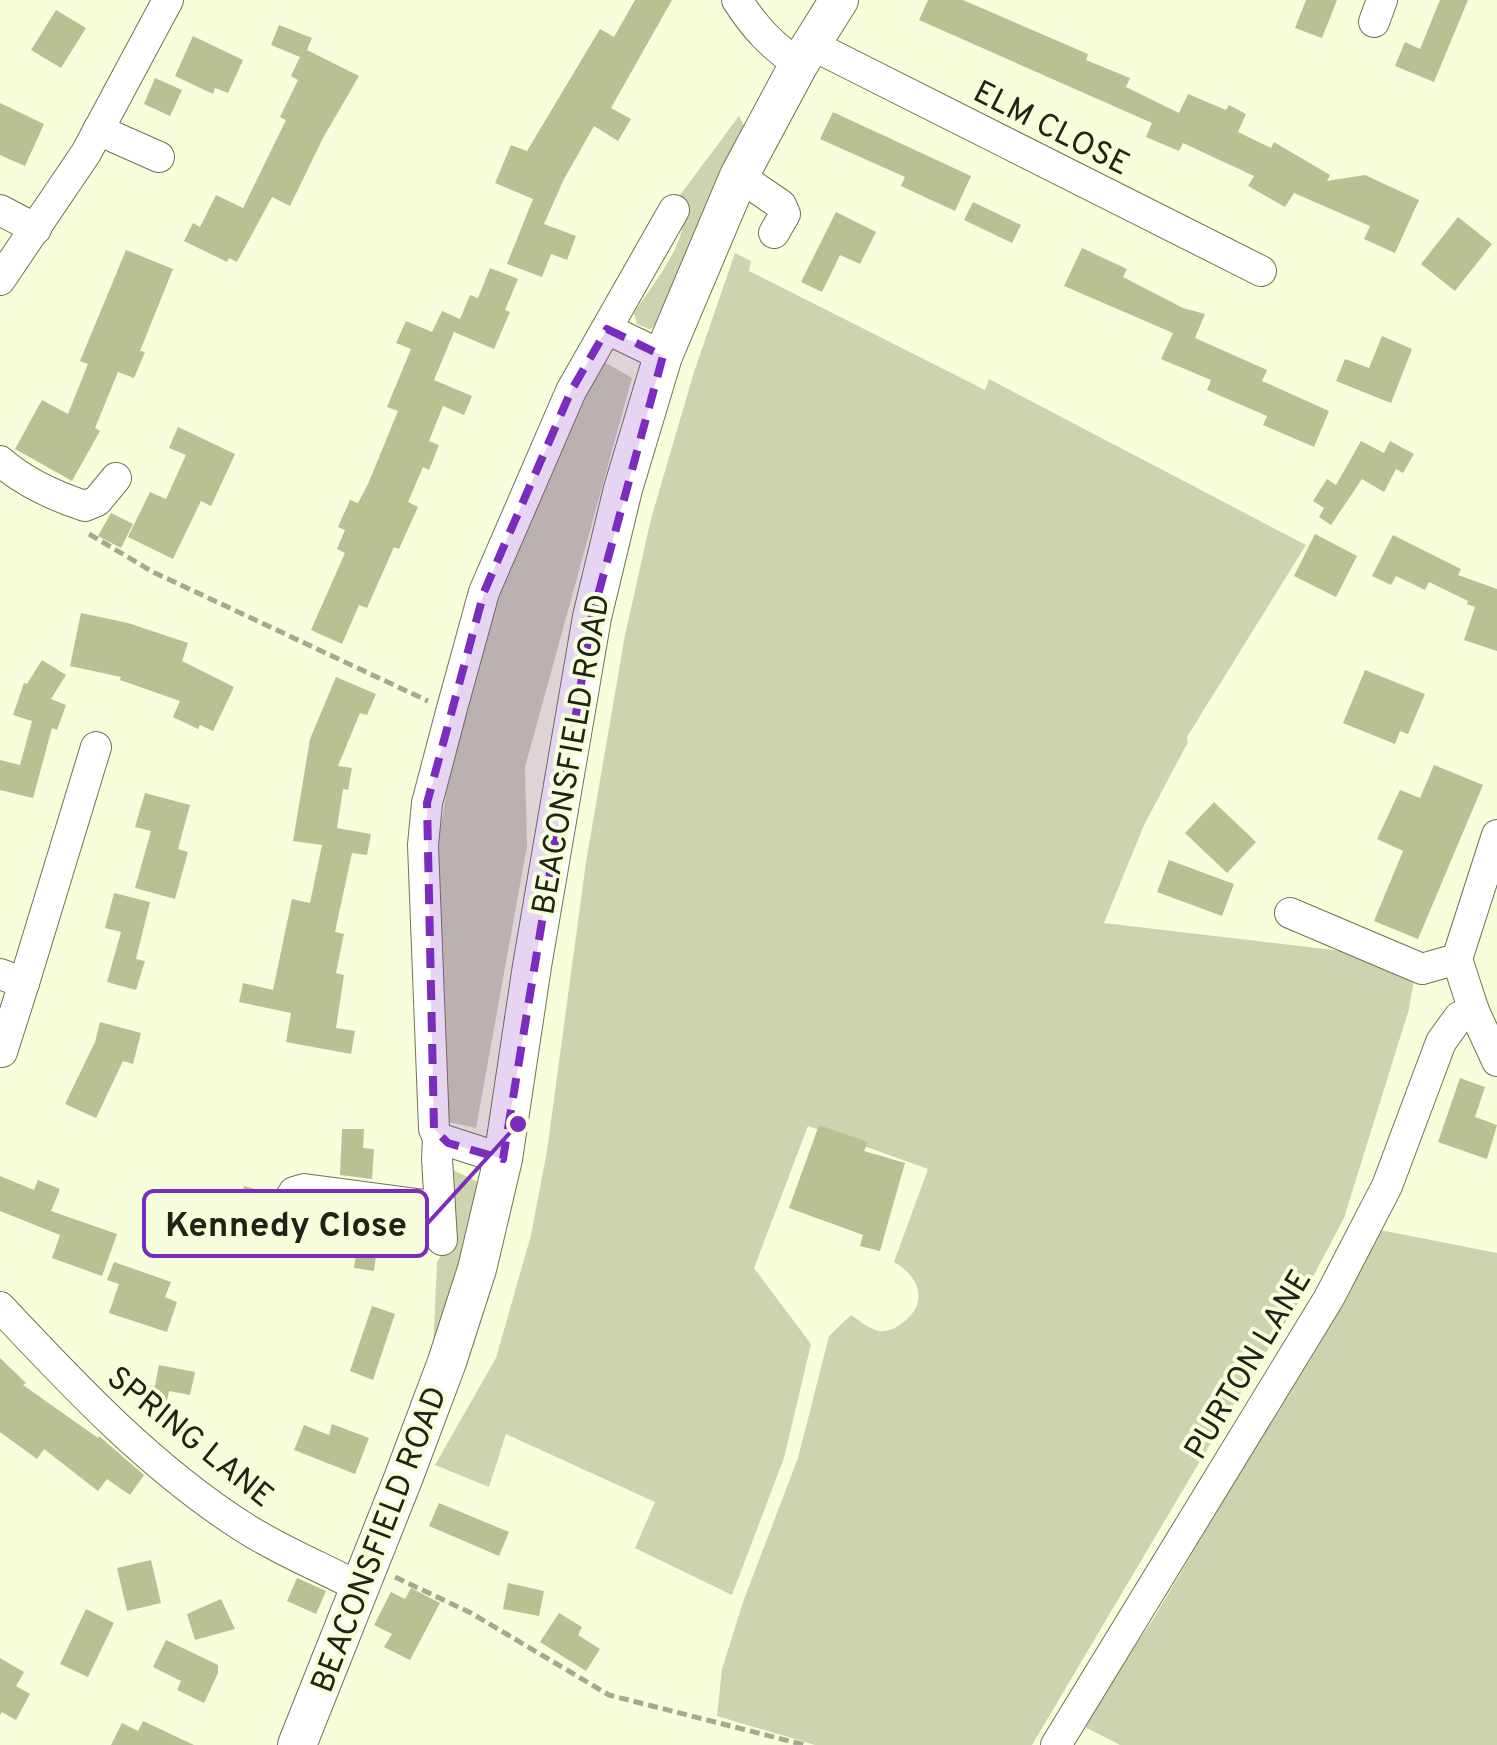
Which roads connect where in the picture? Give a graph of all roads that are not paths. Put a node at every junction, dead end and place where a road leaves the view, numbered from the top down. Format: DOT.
graph roads {
  1 [pos="168,0"];
  2 [pos="737,0"];
  3 [pos="839,0"];
  4 [pos="806,54"];
  5 [pos="98,130"];
  6 [pos="159,158"];
  7 [pos="739,176"];
  8 [pos="0,210"];
  9 [pos="674,210"];
  10 [pos="36,229"];
  11 [pos="774,233"];
  12 [pos="1260,271"];
  13 [pos="0,280"];
  14 [pos="607,329"];
  15 [pos="664,356"];
  16 [pos="0,461"];
  17 [pos="116,478"];
  18 [pos="96,748"];
  19 [pos="1497,835"];
  20 [pos="1290,914"];
  21 [pos="1456,958"];
  22 [pos="12,978"];
  23 [pos="1474,1011"];
  24 [pos="2,1052"];
  25 [pos="1497,1061"];
  26 [pos="438,1138"];
  27 [pos="503,1158"];
  28 [pos="440,1207"];
  29 [pos="284,1210"];
  30 [pos="442,1240"];
  31 [pos="0,1308"];
  32 [pos="365,1577"];
  33 [pos="297,1745"];
  34 [pos="1056,1745"];
  1 -- 5 [label="street"];
  2 -- 4 [label="street, ELM CLOSE"];
  3 -- 4 [label="main road, BEACONSFIELD ROAD"];
  4 -- 7 [label="main road, BEACONSFIELD ROAD"];
  4 -- 12 [label="street, ELM CLOSE"];
  5 -- 6 [label="street"];
  5 -- 10 [label="street"];
  7 -- 11 [label="street"];
  7 -- 15 [label="main road, BEACONSFIELD ROAD"];
  8 -- 10 [label="street"];
  9 -- 14 [label="street"];
  10 -- 13 [label="street"];
  14 -- 15 [label="street"];
  14 -- 26 [label="street"];
  15 -- 27 [label="main road, BEACONSFIELD ROAD"];
  16 -- 17 [label="street"];
  18 -- 22 [label="street"];
  19 -- 21 [label="street"];
  20 -- 21 [label="street"];
  21 -- 23 [label="street"];
  22 -- 24 [label="street"];
  23 -- 25 [label="street"];
  23 -- 34 [label="street, PURTON LANE"];
  26 -- 27 [label="street"];
  26 -- 28 [label="street"];
  27 -- 32 [label="main road, BEACONSFIELD ROAD"];
  28 -- 29 [label="street"];
  28 -- 30 [label="street"];
  31 -- 32 [label="street, SPRING LANE"];
  32 -- 33 [label="main road, BEACONSFIELD ROAD"];
}
